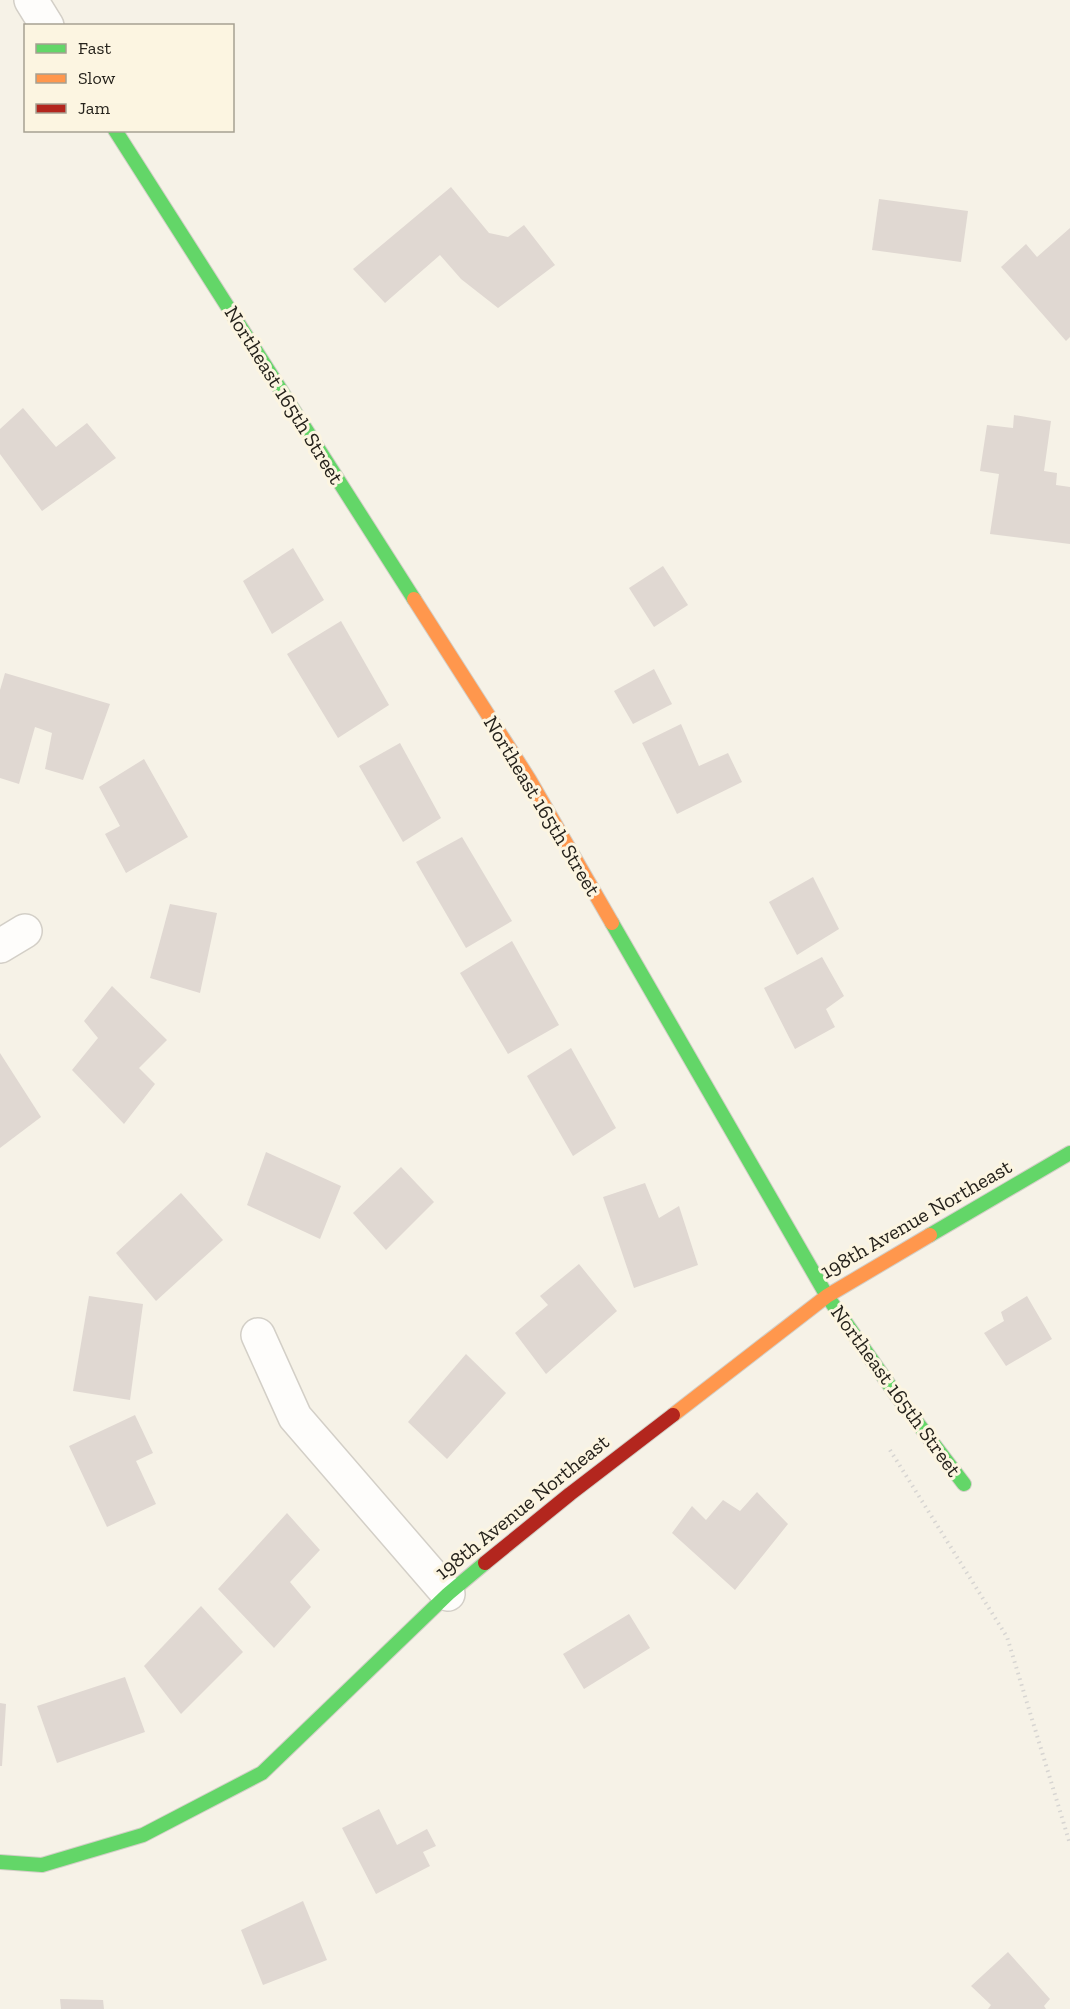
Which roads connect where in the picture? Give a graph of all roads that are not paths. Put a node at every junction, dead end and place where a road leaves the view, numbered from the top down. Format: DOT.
graph roads {
  1 [pos="31,0"];
  2 [pos="46,24"];
  3 [pos="116,132"];
  4 [pos="1070,1154"];
  5 [pos="827,1296"];
  6 [pos="258,1335"];
  7 [pos="964,1484"];
  8 [pos="448,1594"];
  9 [pos="0,1862"];
  1 -- 2 [label="street"];
  3 -- 5 [label="street, Northeast 165th Street"];
  4 -- 5 [label="street, 198th Avenue Northeast"];
  5 -- 7 [label="street, Northeast 165th Street"];
  5 -- 8 [label="street, 198th Avenue Northeast"];
  6 -- 8 [label="street"];
  8 -- 9 [label="street, 198th Avenue Northeast"];
}
